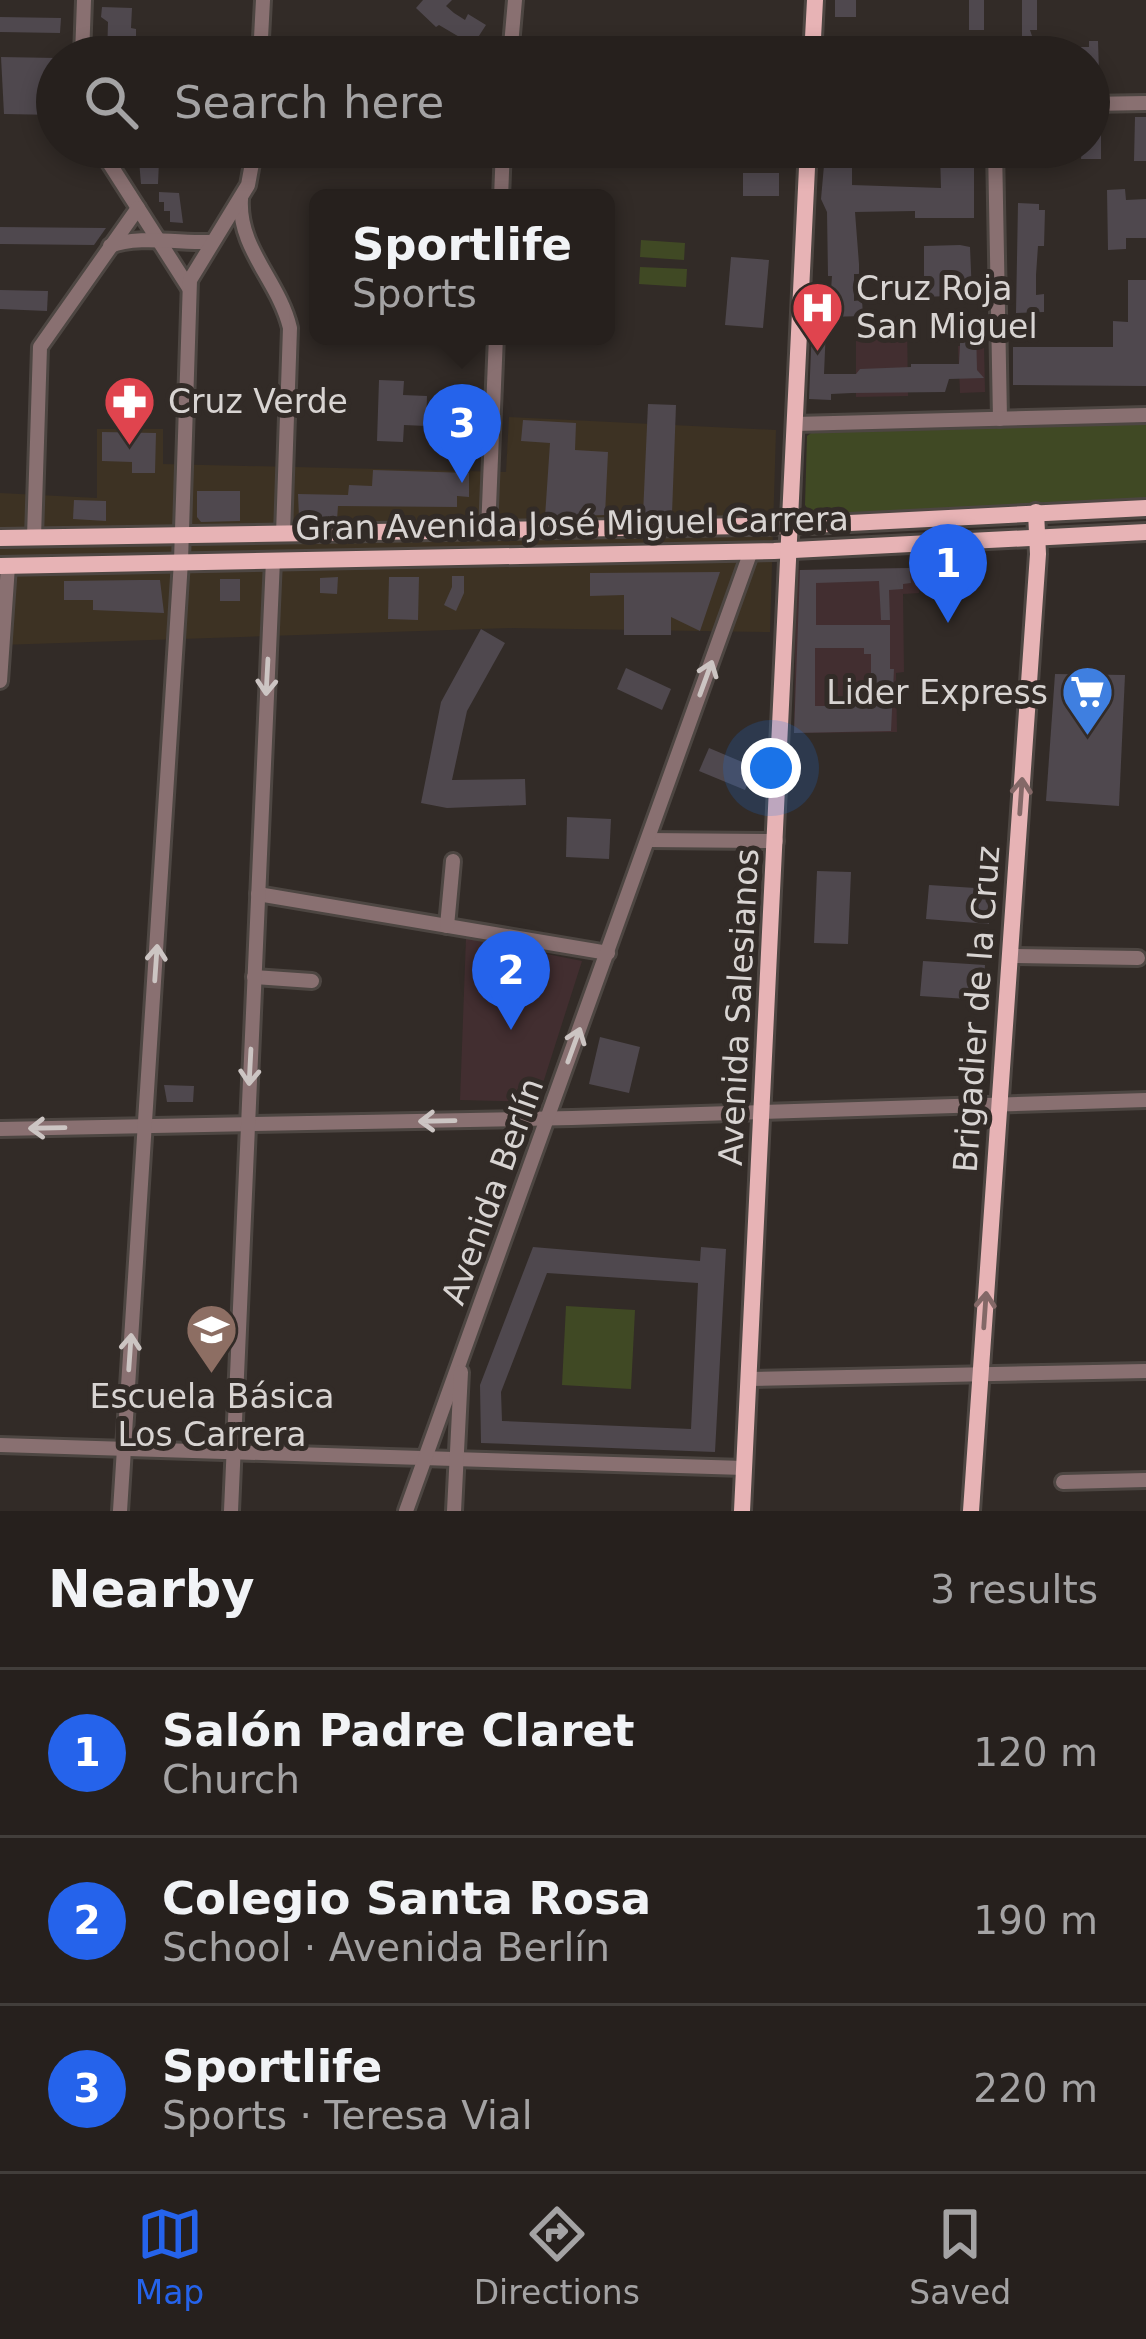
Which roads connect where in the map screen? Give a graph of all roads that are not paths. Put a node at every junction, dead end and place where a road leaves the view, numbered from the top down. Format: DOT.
graph roads {
  1 [pos="85,0"];
  2 [pos="263,0"];
  3 [pos="515,0"];
  4 [pos="815,0"];
  5 [pos="83,36"];
  6 [pos="261,36"];
  7 [pos="512,36"];
  8 [pos="813,36"];
  9 [pos="1146,103"];
  10 [pos="1110,104"];
  11 [pos="112,168"];
  12 [pos="253,168"];
  13 [pos="807,168"];
  14 [pos="995,168"];
  15 [pos="241,199"];
  16 [pos="138,208"];
  17 [pos="211,242"];
  18 [pos="159,243"];
  19 [pos="110,247"];
  20 [pos="190,288"];
  21 [pos="496,345"];
  22 [pos="1146,416"];
  23 [pos="1000,419"];
  24 [pos="795,424"];
  25 [pos="1146,508"];
  26 [pos="1036,512"];
  27 [pos="790,525"];
  28 [pos="488,531"];
  29 [pos="1146,532"];
  30 [pos="284,534"];
  31 [pos="181,536"];
  32 [pos="34,537"];
  33 [pos="0,538"];
  34 [pos="1039,538"];
  35 [pos="790,550"];
  36 [pos="751,551"];
  37 [pos="469,556"];
  38 [pos="272,560"];
  39 [pos="181,561"];
  40 [pos="4,566"];
  41 [pos="0,681"];
  42 [pos="649,840"];
  43 [pos="776,841"];
  44 [pos="453,861"];
  45 [pos="258,894"];
  46 [pos="447,926"];
  47 [pos="608,953"];
  48 [pos="1010,956"];
  49 [pos="1138,958"];
  50 [pos="254,977"];
  51 [pos="311,980"];
  52 [pos="1146,1100"];
  53 [pos="999,1104"];
  54 [pos="763,1109"];
  55 [pos="548,1119"];
  56 [pos="248,1125"];
  57 [pos="145,1127"];
  58 [pos="0,1129"];
  59 [pos="462,1354"];
  60 [pos="1146,1371"];
  61 [pos="980,1375"];
  62 [pos="748,1379"];
  63 [pos="0,1445"];
  64 [pos="124,1448"];
  65 [pos="234,1451"];
  66 [pos="426,1456"];
  67 [pos="457,1457"];
  68 [pos="744,1468"];
  69 [pos="1146,1480"];
  70 [pos="1063,1482"];
  71 [pos="120,1511"];
  72 [pos="231,1511"];
  73 [pos="406,1511"];
  74 [pos="454,1511"];
  75 [pos="742,1511"];
  76 [pos="971,1511"];
  1 -- 5 [label="street"];
  2 -- 6 [label="street"];
  3 -- 7 [label="street"];
  4 -- 8 [label="main road"];
  9 -- 10 [label="street"];
  11 -- 16 [label="street"];
  12 -- 15 [label="street"];
  13 -- 24 [label="main road, Avenida Salesianos"];
  14 -- 23 [label="street"];
  15 -- 17 [label="street"];
  15 -- 30 [label="street"];
  16 -- 18 [label="street"];
  16 -- 19 [label="street"];
  17 -- 18 [label="street"];
  17 -- 20 [label="street"];
  18 -- 19 [label="street"];
  18 -- 20 [label="street"];
  19 -- 32 [label="street"];
  20 -- 31 [label="street"];
  21 -- 28 [label="street"];
  22 -- 23 [label="street"];
  23 -- 24 [label="street"];
  24 -- 27 [label="main road, Avenida Salesianos"];
  25 -- 26 [label="main road, Gran Avenida José Miguel Carrera"];
  26 -- 27 [label="main road, Gran Avenida José Miguel Carrera"];
  26 -- 34 [label="main road, Brigadier de la Cruz"];
  27 -- 28 [label="main road, Gran Avenida José Miguel Carrera"];
  27 -- 35 [label="main road, Avenida Salesianos"];
  28 -- 30 [label="main road, Gran Avenida José Miguel Carrera"];
  28 -- 37 [label="main road"];
  29 -- 34 [label="main road, Gran Avenida José Miguel Carrera"];
  30 -- 31 [label="main road, Gran Avenida José Miguel Carrera"];
  31 -- 32 [label="main road, Gran Avenida José Miguel Carrera"];
  31 -- 39 [label="street"];
  32 -- 33 [label="main road, Gran Avenida José Miguel Carrera"];
  34 -- 35 [label="main road, Gran Avenida José Miguel Carrera"];
  48 -- 34 [label="main road, Brigadier de la Cruz, one-way"];
  35 -- 36 [label="main road, Gran Avenida José Miguel Carrera"];
  35 -- 43 [label="main road, Avenida Salesianos"];
  36 -- 37 [label="main road, Gran Avenida José Miguel Carrera"];
  42 -- 36 [label="street, Avenida Berlín, one-way"];
  37 -- 38 [label="main road, Gran Avenida José Miguel Carrera"];
  38 -- 39 [label="main road, Gran Avenida José Miguel Carrera"];
  38 -- 45 [label="street, one-way"];
  39 -- 40 [label="main road, Gran Avenida José Miguel Carrera"];
  57 -- 39 [label="street, one-way"];
  40 -- 41 [label="street"];
  42 -- 43 [label="street"];
  42 -- 47 [label="street, Avenida Berlín"];
  43 -- 54 [label="main road, Avenida Salesianos"];
  44 -- 46 [label="street"];
  45 -- 46 [label="street"];
  45 -- 50 [label="street"];
  46 -- 47 [label="street"];
  55 -- 47 [label="street, Avenida Berlín, one-way"];
  48 -- 49 [label="street"];
  48 -- 53 [label="main road, Brigadier de la Cruz"];
  50 -- 51 [label="street"];
  50 -- 56 [label="street, one-way"];
  52 -- 53 [label="street"];
  53 -- 54 [label="street"];
  61 -- 53 [label="main road, Brigadier de la Cruz, one-way"];
  54 -- 55 [label="street"];
  54 -- 62 [label="main road, Avenida Salesianos"];
  55 -- 56 [label="street, one-way"];
  55 -- 59 [label="street, Avenida Berlín"];
  56 -- 57 [label="street"];
  56 -- 65 [label="street"];
  57 -- 58 [label="street, one-way"];
  64 -- 57 [label="street, one-way"];
  59 -- 66 [label="street, Avenida Berlín"];
  59 -- 67 [label="street"];
  60 -- 61 [label="street"];
  61 -- 62 [label="street"];
  61 -- 76 [label="main road, Brigadier de la Cruz"];
  62 -- 68 [label="main road, Avenida Salesianos"];
  63 -- 64 [label="street"];
  64 -- 65 [label="street"];
  64 -- 71 [label="street"];
  65 -- 66 [label="street"];
  65 -- 72 [label="street"];
  66 -- 67 [label="street"];
  66 -- 73 [label="street, Avenida Berlín"];
  67 -- 68 [label="street"];
  67 -- 74 [label="street"];
  68 -- 75 [label="main road, Avenida Salesianos"];
  69 -- 70 [label="street"];
}
